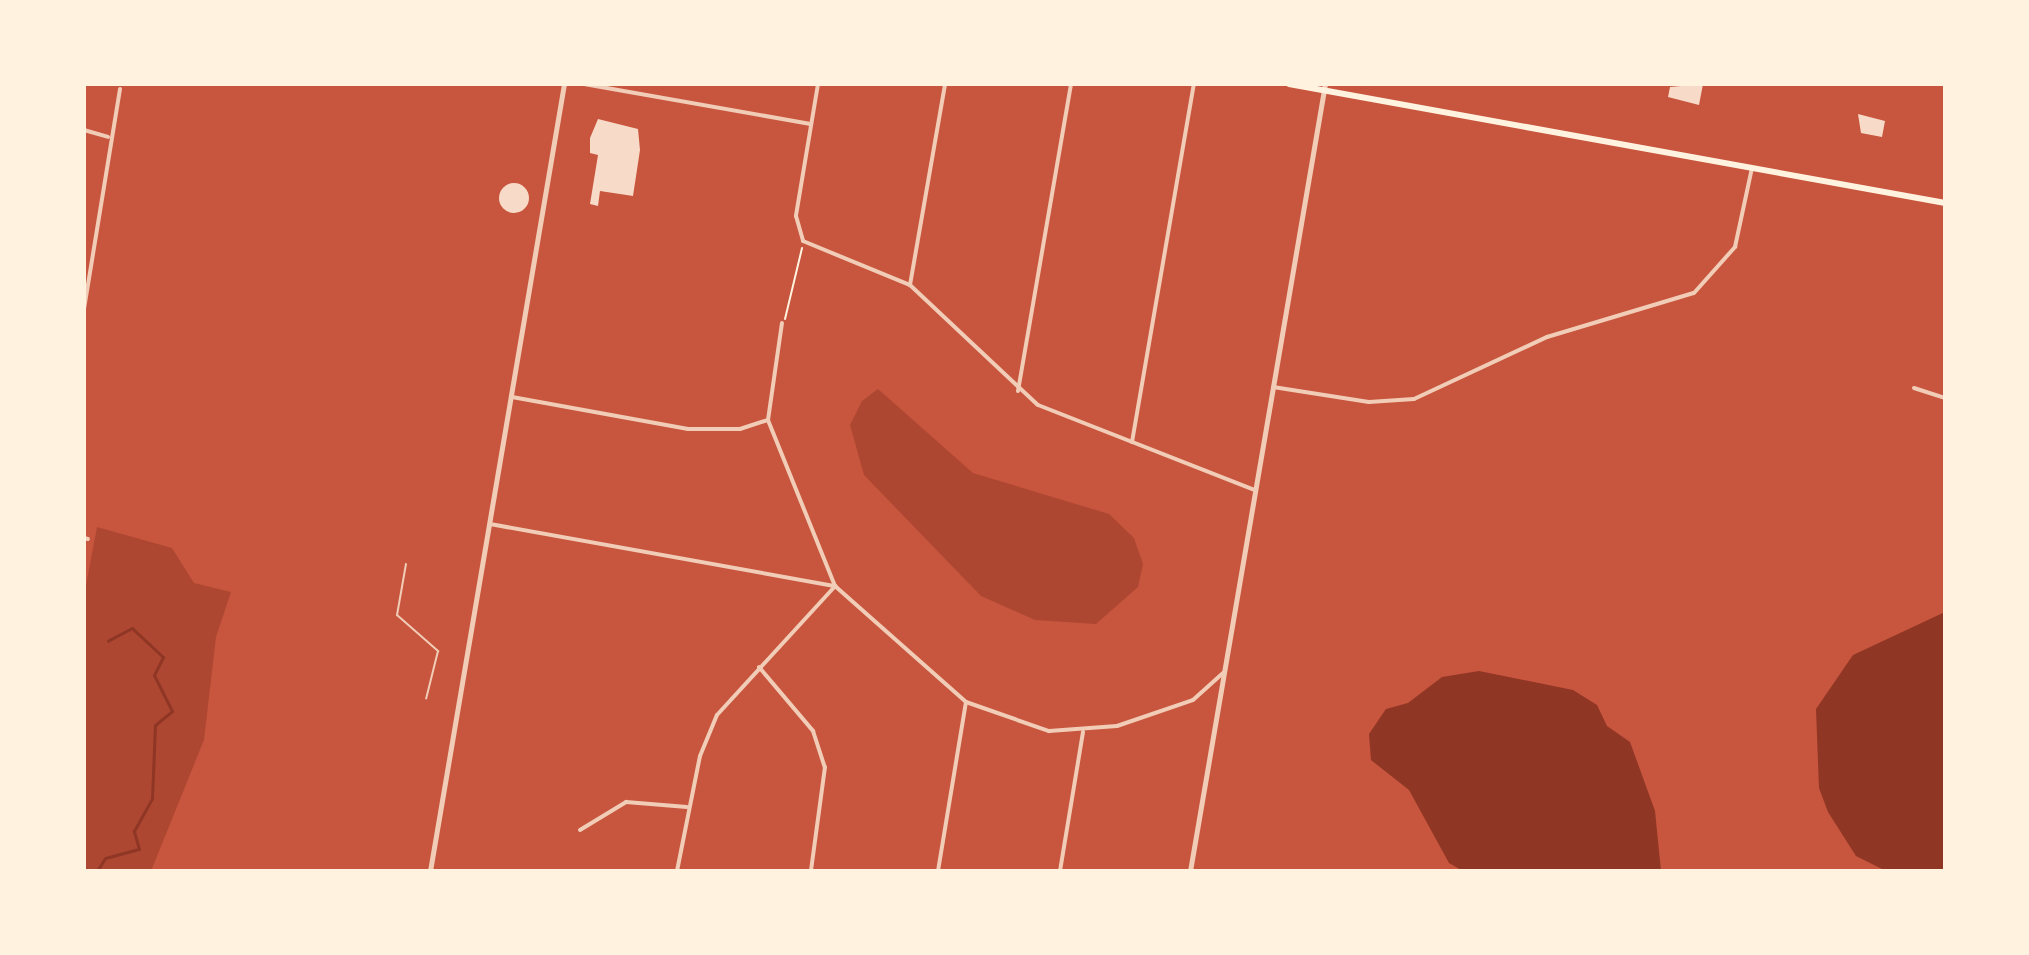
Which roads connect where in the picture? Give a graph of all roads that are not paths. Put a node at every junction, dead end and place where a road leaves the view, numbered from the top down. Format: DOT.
graph roads {
  1 [pos="564,84"];
  2 [pos="584,84"];
  3 [pos="818,84"];
  4 [pos="945,84"];
  5 [pos="1071,84"];
  6 [pos="1194,84"];
  7 [pos="1289,84"];
  8 [pos="1324,87"];
  9 [pos="120,89"];
  10 [pos="811,124"];
  11 [pos="84,130"];
  12 [pos="108,137"];
  13 [pos="1752,168"];
  14 [pos="1945,203"];
  15 [pos="910,285"];
  16 [pos="84,309"];
  17 [pos="782,323"];
  18 [pos="1273,387"];
  19 [pos="1914,388"];
  20 [pos="1018,391"];
  21 [pos="512,397"];
  22 [pos="1945,398"];
  23 [pos="768,420"];
  24 [pos="1132,442"];
  25 [pos="1255,490"];
  26 [pos="490,524"];
  27 [pos="406,564"];
  28 [pos="835,586"];
  29 [pos="759,667"];
  30 [pos="1223,673"];
  31 [pos="426,699"];
  32 [pos="966,702"];
  33 [pos="1083,732"];
  34 [pos="688,807"];
  35 [pos="580,830"];
  36 [pos="430,871"];
  37 [pos="677,871"];
  38 [pos="811,871"];
  39 [pos="938,871"];
  40 [pos="1060,871"];
  41 [pos="1190,871"];
  1 -- 21 [label="street"];
  2 -- 10 [label="street"];
  3 -- 10 [label="street"];
  4 -- 15 [label="street"];
  5 -- 20 [label="street"];
  6 -- 24 [label="street"];
  7 -- 8 [label="main road"];
  8 -- 13 [label="main road"];
  8 -- 18 [label="street"];
  9 -- 12 [label="street"];
  10 -- 15 [label="street"];
  11 -- 12 [label="street"];
  12 -- 16 [label="street"];
  13 -- 14 [label="main road"];
  13 -- 18 [label="street"];
  15 -- 20 [label="street"];
  17 -- 23 [label="street"];
  18 -- 25 [label="street"];
  19 -- 22 [label="street"];
  20 -- 24 [label="street"];
  21 -- 23 [label="street"];
  21 -- 26 [label="street"];
  23 -- 28 [label="street"];
  24 -- 25 [label="street"];
  25 -- 30 [label="street"];
  26 -- 28 [label="street"];
  26 -- 36 [label="street"];
  27 -- 31 [label="lane"];
  28 -- 29 [label="street"];
  28 -- 32 [label="street"];
  29 -- 34 [label="street"];
  29 -- 38 [label="street"];
  30 -- 33 [label="street"];
  30 -- 41 [label="street"];
  32 -- 33 [label="street"];
  32 -- 39 [label="street"];
  33 -- 40 [label="street"];
  34 -- 35 [label="street"];
  34 -- 37 [label="street"];
}
